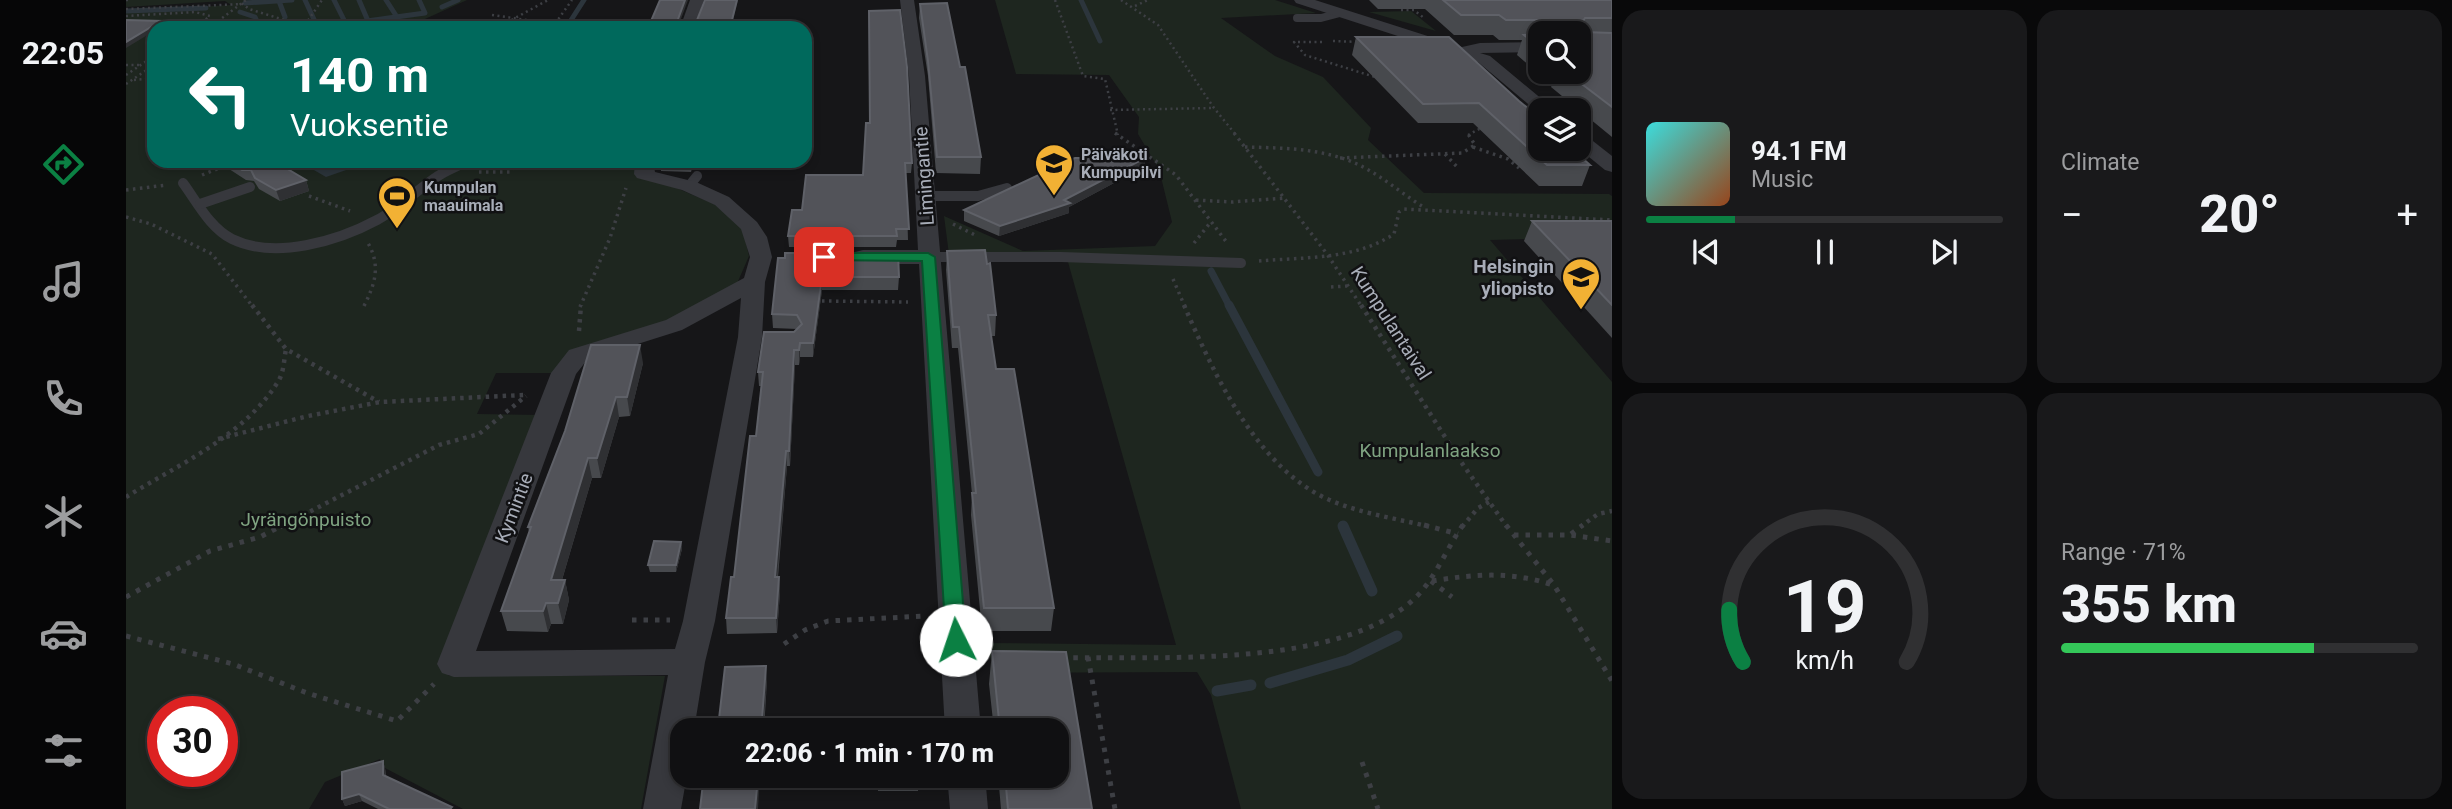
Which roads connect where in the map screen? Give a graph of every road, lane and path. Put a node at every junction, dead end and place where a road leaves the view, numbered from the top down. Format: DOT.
graph roads {
  1 [pos="126,0"];
  2 [pos="131,0"];
  3 [pos="321,0"];
  4 [pos="548,0"];
  5 [pos="572,0"];
  6 [pos="696,0"];
  7 [pos="907,0"];
  8 [pos="1055,0"];
  9 [pos="1121,0"];
  10 [pos="1148,0"];
  11 [pos="1301,0"];
  12 [pos="245,2"];
  13 [pos="1409,4"];
  14 [pos="1134,7"];
  15 [pos="126,9"];
  16 [pos="249,9"];
  17 [pos="1414,10"];
  18 [pos="233,11"];
  19 [pos="1339,13"];
  20 [pos="492,15"];
  21 [pos="126,16"];
  22 [pos="514,18"];
  23 [pos="1297,18"];
  24 [pos="205,21"];
  25 [pos="219,21"];
  26 [pos="291,21"];
  27 [pos="308,21"];
  28 [pos="509,21"];
  29 [pos="534,21"];
  30 [pos="557,21"];
  31 [pos="689,21"];
  32 [pos="1322,41"];
  33 [pos="1333,41"];
  34 [pos="1361,42"];
  35 [pos="1528,47"];
  36 [pos="1463,51"];
  37 [pos="147,60"];
  38 [pos="126,65"];
  39 [pos="140,65"];
  40 [pos="147,70"];
  41 [pos="126,75"];
  42 [pos="147,79"];
  43 [pos="131,80"];
  44 [pos="1388,81"];
  45 [pos="126,84"];
  46 [pos="1531,98"];
  47 [pos="1214,108"];
  48 [pos="1110,110"];
  49 [pos="1490,126"];
  50 [pos="1244,147"];
  51 [pos="1472,147"];
  52 [pos="1591,149"];
  53 [pos="1444,153"];
  54 [pos="1340,158"];
  55 [pos="1612,166"];
  56 [pos="452,168"];
  57 [pos="513,168"];
  58 [pos="1518,168"];
  59 [pos="646,169"];
  60 [pos="1459,169"];
  61 [pos="490,172"];
  62 [pos="693,181"];
  63 [pos="183,183"];
  64 [pos="247,185"];
  65 [pos="150,188"];
  66 [pos="1007,188"];
  67 [pos="126,190"];
  68 [pos="309,196"];
  69 [pos="925,196"];
  70 [pos="1285,198"];
  71 [pos="1195,200"];
  72 [pos="198,201"];
  73 [pos="1426,208"];
  74 [pos="126,217"];
  75 [pos="378,219"];
  76 [pos="1612,220"];
  77 [pos="357,229"];
  78 [pos="1327,254"];
  79 [pos="785,257"];
  80 [pos="838,257"];
  81 [pos="928,257"];
  82 [pos="1166,262"];
  83 [pos="1241,262"];
  84 [pos="757,270"];
  85 [pos="1348,286"];
  86 [pos="1331,287"];
  87 [pos="821,301"];
  88 [pos="932,303"];
  89 [pos="363,306"];
  90 [pos="286,349"];
  91 [pos="589,351"];
  92 [pos="557,395"];
  93 [pos="526,396"];
  94 [pos="380,402"];
  95 [pos="218,439"];
  96 [pos="126,496"];
  97 [pos="1489,502"];
  98 [pos="1612,511"];
  99 [pos="1458,534"];
  100 [pos="1513,535"];
  101 [pos="1570,535"];
  102 [pos="1612,541"];
  103 [pos="1431,581"];
  104 [pos="1554,586"];
  105 [pos="126,597"];
  106 [pos="1452,597"];
  107 [pos="918,615"];
  108 [pos="126,636"];
  109 [pos="784,644"];
  110 [pos="1088,657"];
  111 [pos="1047,659"];
  112 [pos="688,662"];
  113 [pos="454,664"];
  114 [pos="1612,681"];
  115 [pos="962,718"];
  116 [pos="1362,762"];
  117 [pos="967,788"];
  118 [pos="662,809"];
  119 [pos="969,809"];
  120 [pos="1115,809"];
  121 [pos="1378,809"];
  1 -- 2 [label="path"];
  3 -- 27 [label="path"];
  4 -- 22 [label="path"];
  5 -- 30 [label="path"];
  6 -- 31 [label="street"];
  7 -- 69 [label="street, Limingantie"];
  8 -- 48 [label="path"];
  9 -- 14 [label="path, Kumpulantaival"];
  10 -- 14 [label="path"];
  11 -- 19 [label="street"];
  12 -- 15 [label="path"];
  12 -- 16 [label="path"];
  12 -- 18 [label="path"];
  13 -- 17 [label="path"];
  14 -- 47 [label="path, Kumpulantaival"];
  16 -- 18 [label="path"];
  16 -- 26 [label="path"];
  18 -- 25 [label="path"];
  19 -- 23 [label="lane"];
  19 -- 36 [label="street"];
  20 -- 22 [label="path"];
  21 -- 24 [label="path"];
  22 -- 28 [label="path"];
  22 -- 29 [label="path"];
  32 -- 44 [label="path"];
  33 -- 34 [label="path"];
  35 -- 36 [label="street"];
  36 -- 46 [label="street"];
  37 -- 39 [label="path"];
  38 -- 39 [label="path"];
  39 -- 41 [label="path"];
  40 -- 43 [label="path"];
  42 -- 43 [label="path"];
  43 -- 45 [label="path"];
  47 -- 48 [label="path"];
  47 -- 50 [label="path, Kumpulantaival"];
  48 -- 71 [label="path"];
  49 -- 51 [label="path"];
  50 -- 54 [label="path"];
  50 -- 70 [label="path, Kumpulantaival"];
  51 -- 53 [label="path"];
  51 -- 58 [label="path"];
  52 -- 55 [label="street"];
  53 -- 54 [label="path"];
  53 -- 60 [label="path"];
  54 -- 73 [label="path"];
  56 -- 75 [label="lane"];
  57 -- 61 [label="path"];
  59 -- 62 [label="street"];
  59 -- 91 [label="path"];
  62 -- 84 [label="street"];
  63 -- 72 [label="lane"];
  64 -- 72 [label="lane"];
  65 -- 67 [label="path"];
  66 -- 69 [label="lane"];
  68 -- 75 [label="path"];
  69 -- 81 [label="street, Limingantie"];
  70 -- 71 [label="path"];
  70 -- 78 [label="path, Kumpulantaival"];
  71 -- 83 [label="path"];
  72 -- 77 [label="lane"];
  73 -- 76 [label="path"];
  73 -- 78 [label="path"];
  74 -- 90 [label="path"];
  75 -- 77 [label="lane"];
  77 -- 89 [label="path"];
  78 -- 83 [label="path"];
  78 -- 85 [label="path, Kumpulantaival"];
  79 -- 84 [label="street"];
  80 -- 81 [label="street"];
  81 -- 82 [label="lane"];
  81 -- 88 [label="street, Limingantie"];
  82 -- 83 [label="lane"];
  82 -- 99 [label="path"];
  84 -- 91 [label="street, Kymintie"];
  84 -- 112 [label="street"];
  85 -- 86 [label="path"];
  85 -- 97 [label="path, Kumpulantaival"];
  87 -- 88 [label="path"];
  88 -- 115 [label="street, Limingantie"];
  90 -- 94 [label="path"];
  90 -- 95 [label="path"];
  91 -- 92 [label="street, Kymintie"];
  92 -- 93 [label="path"];
  92 -- 113 [label="street, Kymintie"];
  93 -- 94 [label="path"];
  93 -- 105 [label="path"];
  94 -- 95 [label="path"];
  95 -- 96 [label="path"];
  97 -- 99 [label="path"];
  97 -- 100 [label="path, Kumpulantaival"];
  98 -- 101 [label="path"];
  99 -- 103 [label="path"];
  100 -- 101 [label="path"];
  100 -- 104 [label="path, Kumpulantaival"];
  101 -- 102 [label="path"];
  103 -- 104 [label="path"];
  103 -- 106 [label="path"];
  103 -- 110 [label="path"];
  104 -- 114 [label="path, Kumpulantaival"];
  107 -- 109 [label="path"];
  108 -- 113 [label="path"];
  110 -- 111 [label="path"];
  110 -- 120 [label="path"];
  112 -- 113 [label="street"];
  112 -- 118 [label="street"];
  116 -- 121 [label="path"];
  117 -- 119 [label="street"];
}
